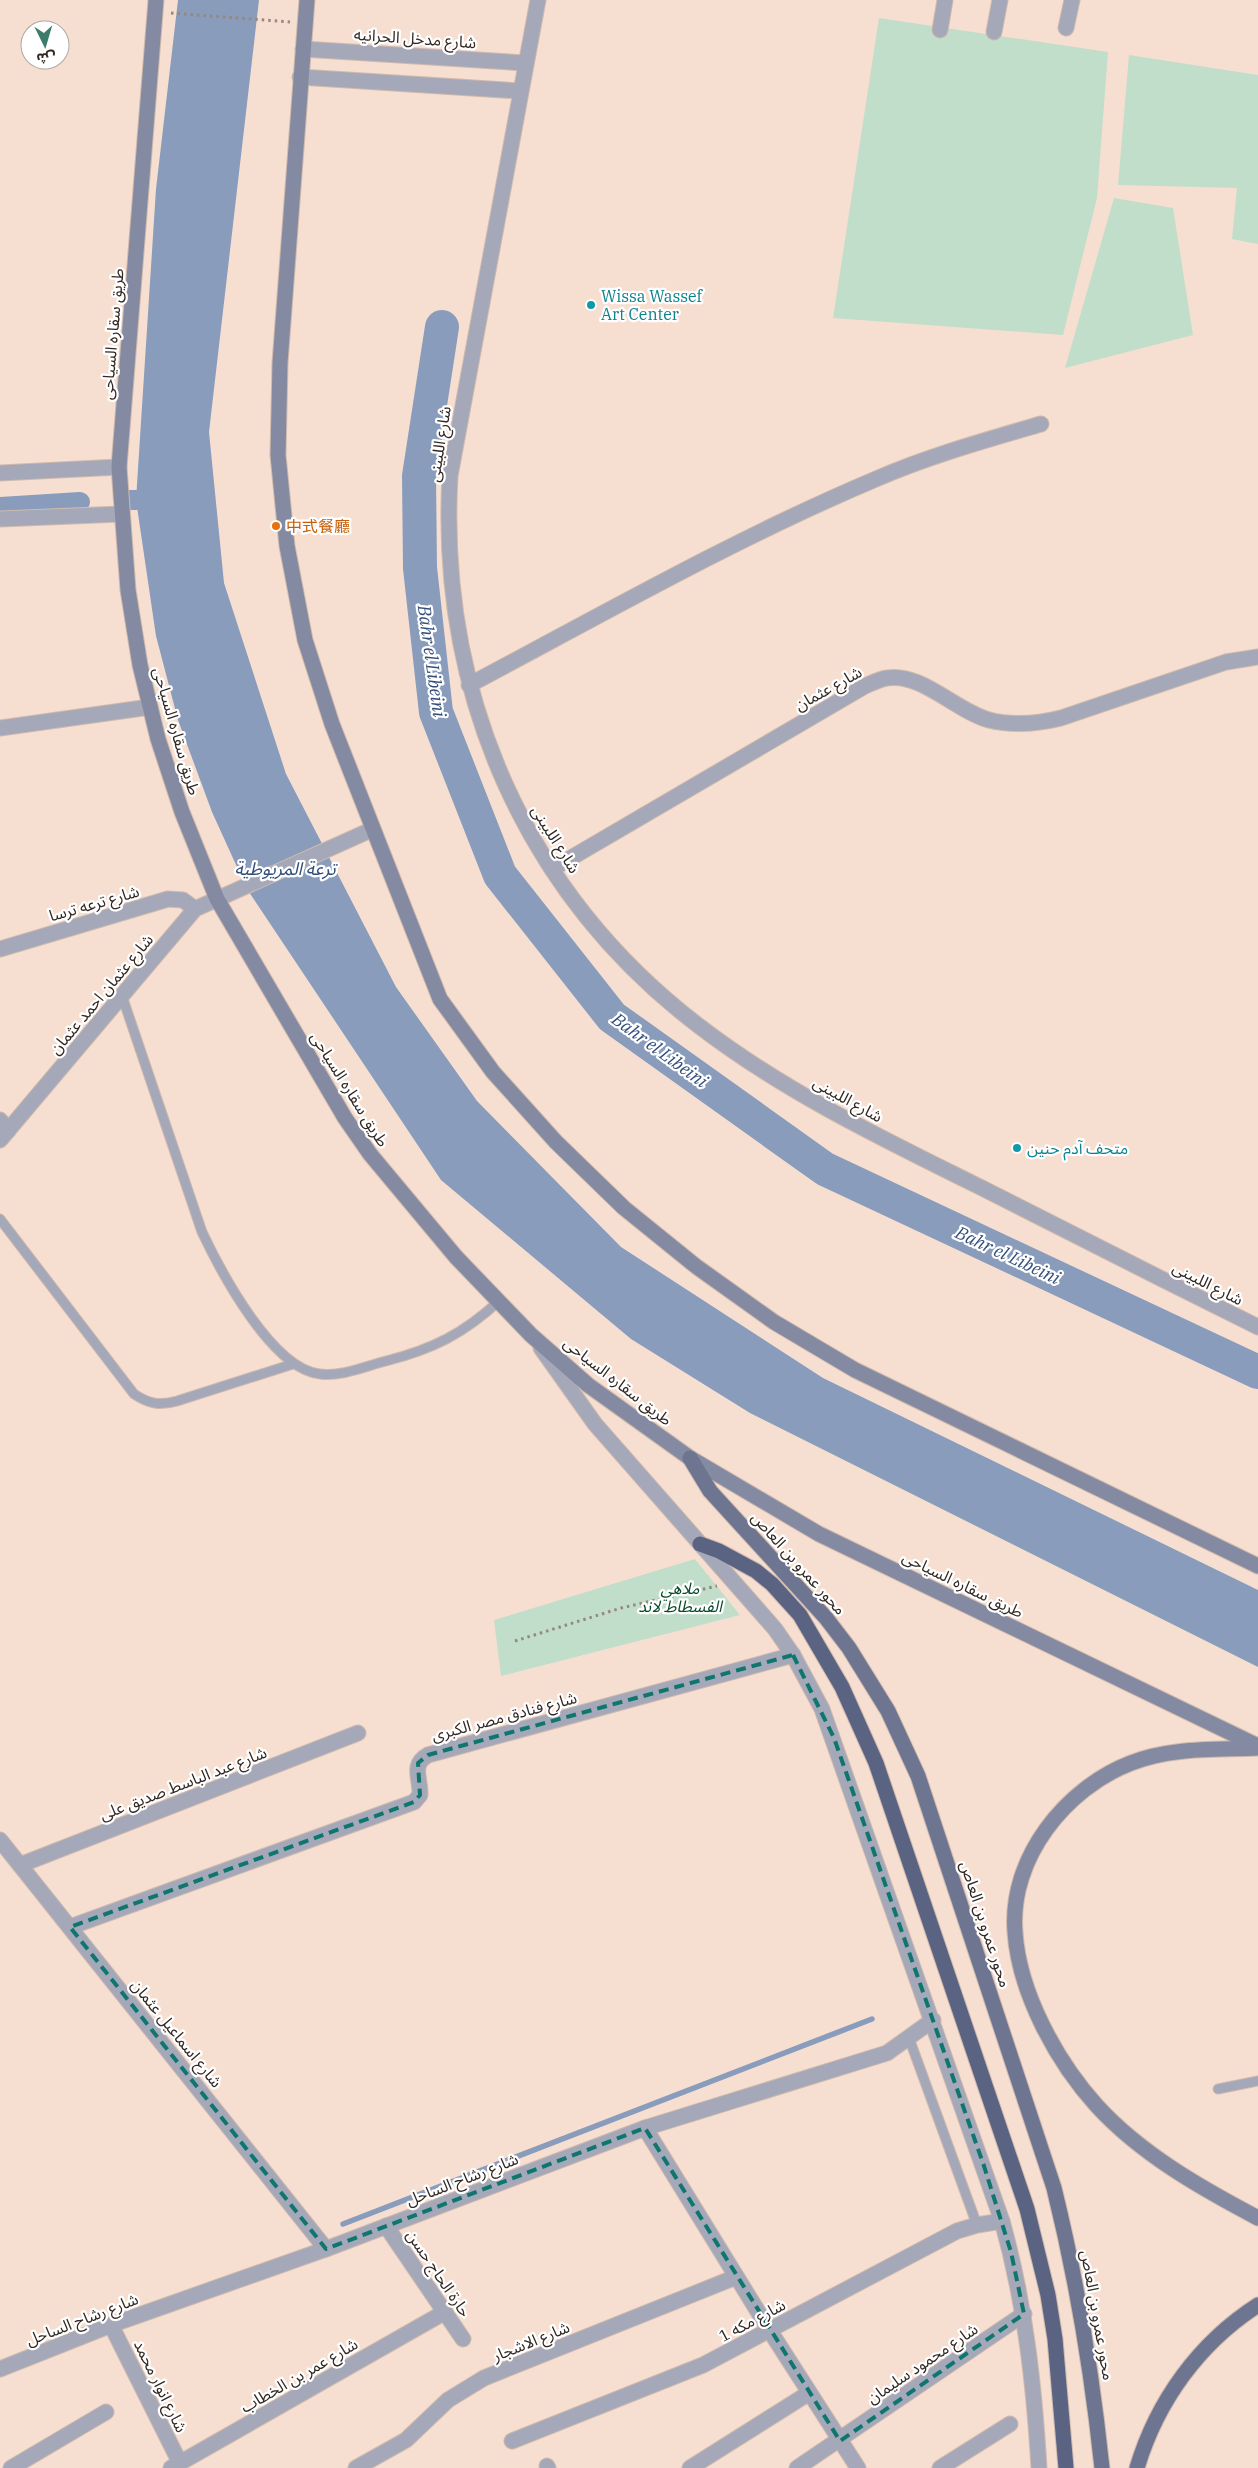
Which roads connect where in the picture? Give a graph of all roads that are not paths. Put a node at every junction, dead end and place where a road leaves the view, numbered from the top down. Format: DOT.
graph roads {
  1 [pos="308,0"];
  2 [pos="538,0"];
  3 [pos="945,0"];
  4 [pos="1000,0"];
  5 [pos="1072,0"];
  6 [pos="156,6"];
  7 [pos="1066,28"];
  8 [pos="940,30"];
  9 [pos="994,32"];
  10 [pos="303,48"];
  11 [pos="525,63"];
  12 [pos="300,78"];
  13 [pos="520,91"];
  14 [pos="1041,424"];
  15 [pos="119,468"];
  16 [pos="0,472"];
  17 [pos="121,514"];
  18 [pos="0,519"];
  19 [pos="1258,657"];
  20 [pos="469,685"];
  21 [pos="150,707"];
  22 [pos="0,728"];
  23 [pos="373,829"];
  24 [pos="552,869"];
  25 [pos="218,899"];
  26 [pos="195,909"];
  27 [pos="0,949"];
  28 [pos="122,996"];
  29 [pos="2,1130"];
  30 [pos="0,1219"];
  31 [pos="499,1301"];
  32 [pos="1258,1327"];
  33 [pos="531,1334"];
  34 [pos="294,1364"];
  35 [pos="690,1458"];
  36 [pos="700,1544"];
  37 [pos="1257,1562"];
  38 [pos="793,1655"];
  39 [pos="358,1733"];
  40 [pos="1258,1747"];
  41 [pos="0,1840"];
  42 [pos="20,1865"];
  43 [pos="70,1927"];
  44 [pos="933,2020"];
  45 [pos="909,2038"];
  46 [pos="1258,2081"];
  47 [pos="1218,2089"];
  48 [pos="645,2128"];
  49 [pos="1258,2218"];
  50 [pos="1002,2221"];
  51 [pos="977,2225"];
  52 [pos="386,2226"];
  53 [pos="326,2249"];
  54 [pos="736,2277"];
  55 [pos="1258,2305"];
  56 [pos="445,2312"];
  57 [pos="1024,2314"];
  58 [pos="112,2325"];
  59 [pos="770,2331"];
  60 [pos="463,2339"];
  61 [pos="0,2368"];
  62 [pos="809,2393"];
  63 [pos="106,2412"];
  64 [pos="1010,2424"];
  65 [pos="512,2441"];
  66 [pos="840,2441"];
  67 [pos="176,2466"];
  68 [pos="11,2468"];
  69 [pos="356,2468"];
  70 [pos="690,2468"];
  71 [pos="797,2468"];
  72 [pos="858,2468"];
  73 [pos="940,2468"];
  74 [pos="1039,2468"];
  75 [pos="1066,2468"];
  76 [pos="1102,2468"];
  77 [pos="1137,2468"];
  1 -- 10 [label="main road"];
  2 -- 11 [label="street, شارع اللبينى"];
  3 -- 8 [label="street"];
  4 -- 9 [label="street"];
  5 -- 7 [label="street"];
  6 -- 15 [label="main road, طريق سقاره السياحى"];
  10 -- 11 [label="street, شارع مدخل الحرانيه"];
  10 -- 12 [label="main road"];
  11 -- 13 [label="street, شارع اللبينى"];
  12 -- 13 [label="street"];
  12 -- 23 [label="main road"];
  13 -- 20 [label="street, شارع اللبينى"];
  14 -- 20 [label="street"];
  15 -- 16 [label="street"];
  15 -- 17 [label="main road, طريق سقاره السياحى"];
  17 -- 18 [label="street"];
  17 -- 21 [label="main road, طريق سقاره السياحى"];
  19 -- 24 [label="street, شارع عثمان"];
  20 -- 24 [label="street, شارع اللبينى"];
  21 -- 22 [label="street"];
  21 -- 25 [label="main road, طريق سقاره السياحى"];
  23 -- 25 [label="street, شارع عثمان احمد عثمان"];
  23 -- 37 [label="main road"];
  24 -- 32 [label="street, شارع اللبينى"];
  25 -- 26 [label="street, شارع عثمان احمد عثمان"];
  25 -- 31 [label="main road, طريق سقاره السياحى"];
  26 -- 27 [label="street, شارع ترعه ترسا"];
  26 -- 28 [label="street, شارع عثمان احمد عثمان"];
  28 -- 29 [label="street, شارع عثمان احمد عثمان"];
  28 -- 34 [label="lane"];
  30 -- 34 [label="lane"];
  31 -- 33 [label="main road, طريق سقاره السياحى"];
  31 -- 34 [label="lane"];
  33 -- 35 [label="main road, طريق سقاره السياحى"];
  33 -- 36 [label="street"];
  35 -- 40 [label="main road, طريق سقاره السياحى"];
  35 -- 76 [label="main road, محور عمرو بن العاص"];
  36 -- 38 [label="street"];
  36 -- 75 [label="highway"];
  38 -- 43 [label="street, شارع فنادق مصر الكبرى"];
  38 -- 44 [label="street"];
  39 -- 42 [label="street, شارع عبد الباسط صديق على"];
  40 -- 49 [label="main road"];
  41 -- 42 [label="street, شارع اسماعيل عثمان"];
  42 -- 43 [label="street, شارع اسماعيل عثمان"];
  43 -- 53 [label="street, شارع اسماعيل عثمان"];
  44 -- 45 [label="street, شارع رشاح الساحل"];
  44 -- 50 [label="street"];
  45 -- 48 [label="street, شارع رشاح الساحل"];
  45 -- 51 [label="lane"];
  46 -- 47 [label="lane"];
  48 -- 52 [label="street, شارع رشاح الساحل"];
  48 -- 54 [label="street"];
  50 -- 51 [label="street, شارع مكه 1"];
  50 -- 57 [label="street"];
  51 -- 59 [label="street, شارع مكه 1"];
  52 -- 53 [label="street, شارع رشاح الساحل"];
  52 -- 56 [label="street, حارة الحاج حسن"];
  53 -- 58 [label="street, شارع رشاح الساحل"];
  54 -- 59 [label="street"];
  54 -- 69 [label="street, شارع الاشجار"];
  55 -- 77 [label="main road"];
  56 -- 60 [label="street, حارة الحاج حسن"];
  56 -- 67 [label="street, شارع عمر بن الخطاب"];
  57 -- 66 [label="street, شارع محمود سليمان"];
  57 -- 74 [label="street"];
  58 -- 61 [label="street, شارع رشاح الساحل"];
  58 -- 67 [label="street, شارع انوار محمد"];
  59 -- 62 [label="street"];
  59 -- 65 [label="street, شارع مكه 1"];
  62 -- 66 [label="street"];
  62 -- 70 [label="street"];
  63 -- 68 [label="street"];
  64 -- 73 [label="street"];
  66 -- 71 [label="street, شارع محمود سليمان"];
  66 -- 72 [label="street"];
}
